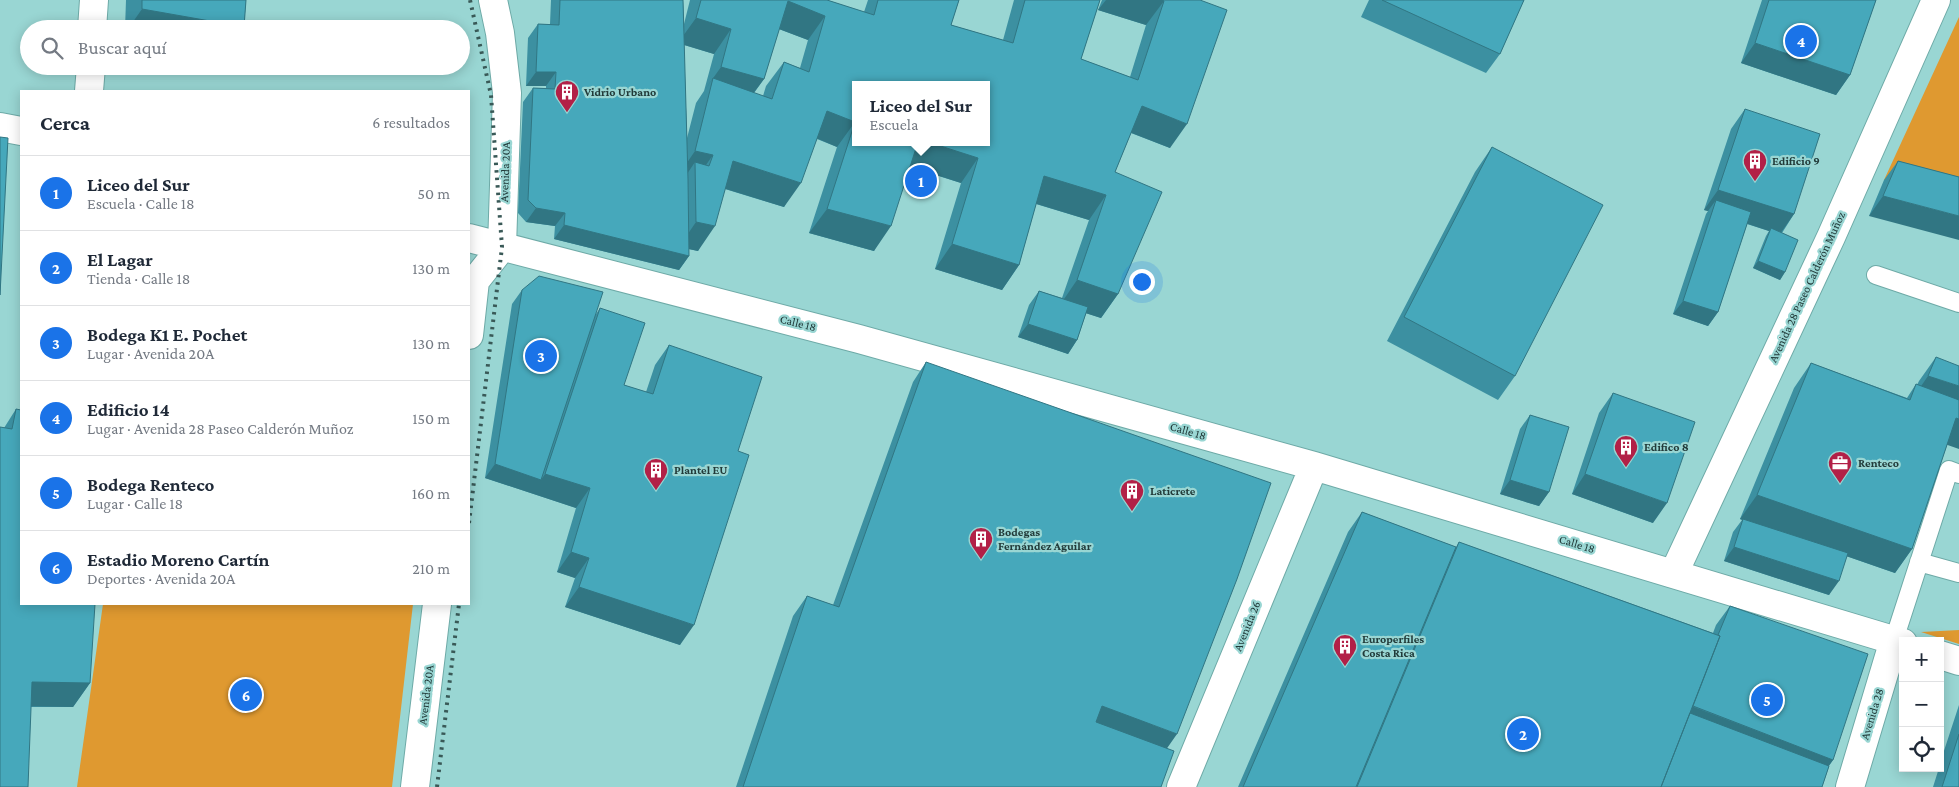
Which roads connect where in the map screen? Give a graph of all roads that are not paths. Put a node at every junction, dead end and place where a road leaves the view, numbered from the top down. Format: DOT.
graph roads {
  1 [pos="94,0"];
  2 [pos="493,0"];
  3 [pos="1936,0"];
  4 [pos="93,20"];
  5 [pos="90,75"];
  6 [pos="89,90"];
  7 [pos="0,127"];
  8 [pos="20,131"];
  9 [pos="470,238"];
  10 [pos="502,247"];
  11 [pos="1876,275"];
  12 [pos="1959,303"];
  13 [pos="470,326"];
  14 [pos="1314,466"];
  15 [pos="1959,474"];
  16 [pos="1919,562"];
  17 [pos="1674,573"];
  18 [pos="1959,573"];
  19 [pos="437,605"];
  20 [pos="1898,642"];
  21 [pos="1944,656"];
  22 [pos="1959,661"];
  23 [pos="415,787"];
  24 [pos="1181,787"];
  25 [pos="1850,787"];
  1 -- 4 [label="street"];
  2 -- 10 [label="street, Avenida 20A"];
  3 -- 17 [label="street, Avenida 28 Paseo Calderón Muñoz"];
  5 -- 6 [label="street"];
  7 -- 8 [label="street"];
  9 -- 10 [label="street, Calle 18"];
  10 -- 13 [label="street"];
  10 -- 14 [label="street, Calle 18"];
  11 -- 12 [label="lane"];
  14 -- 17 [label="street, Calle 18"];
  14 -- 24 [label="street, Avenida 26"];
  15 -- 16 [label="lane"];
  16 -- 18 [label="lane"];
  16 -- 20 [label="lane"];
  17 -- 20 [label="street, Calle 18"];
  19 -- 23 [label="street, Avenida 20A"];
  20 -- 25 [label="street, Avenida 28"];
  21 -- 22 [label="street"];
}
